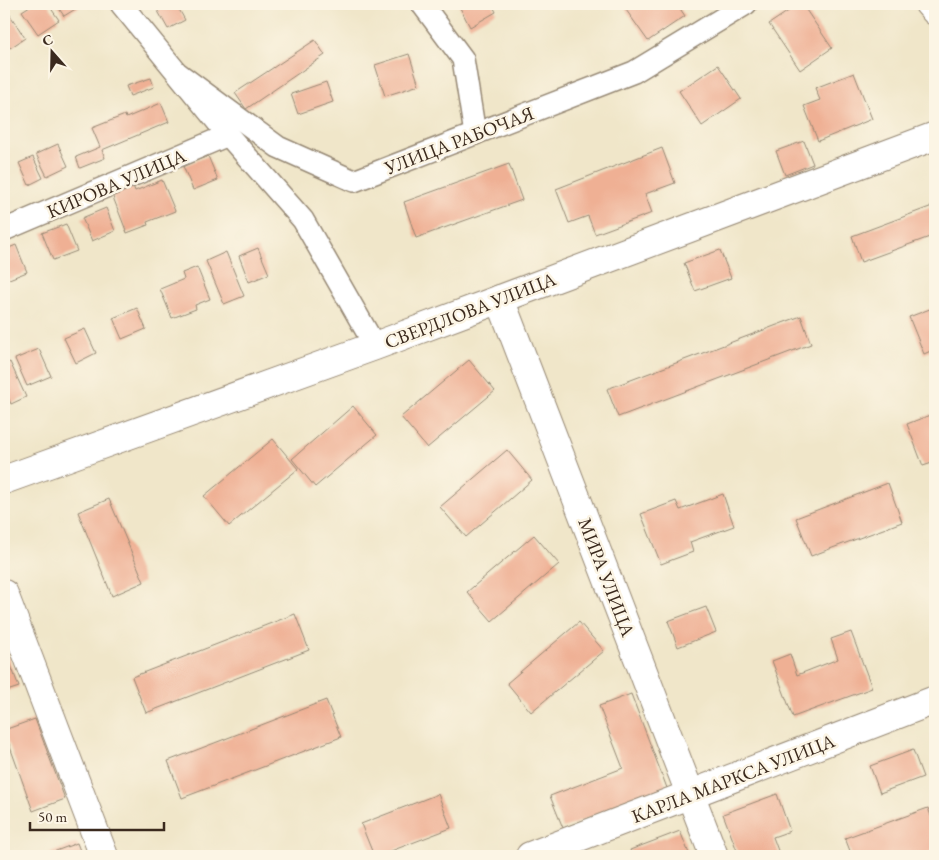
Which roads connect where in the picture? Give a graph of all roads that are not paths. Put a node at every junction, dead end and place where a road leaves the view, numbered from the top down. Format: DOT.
graph roads {
  1 [pos="121,4"];
  2 [pos="422,4"];
  3 [pos="746,4"];
  4 [pos="929,4"];
  5 [pos="935,11"];
  6 [pos="179,74"];
  7 [pos="475,134"];
  8 [pos="228,136"];
  9 [pos="935,136"];
  10 [pos="4,230"];
  11 [pos="500,298"];
  12 [pos="375,346"];
  13 [pos="4,480"];
  14 [pos="4,594"];
  15 [pos="935,700"];
  16 [pos="691,793"];
  17 [pos="104,856"];
  18 [pos="530,856"];
  19 [pos="714,856"];
  1 -- 6 [label="street"];
  2 -- 7 [label="street"];
  3 -- 7 [label="street, УЛИЦА РАБОЧАЯ"];
  4 -- 5 [label="street"];
  6 -- 7 [label="street, УЛИЦА РАБОЧАЯ"];
  6 -- 8 [label="street"];
  8 -- 10 [label="street, КИРОВА УЛИЦА"];
  8 -- 12 [label="street"];
  9 -- 11 [label="street, СВЕРДЛОВА УЛИЦА"];
  11 -- 12 [label="street, СВЕРДЛОВА УЛИЦА"];
  11 -- 16 [label="street, МИРА УЛИЦА"];
  12 -- 13 [label="street, СВЕРДЛОВА УЛИЦА"];
  14 -- 17 [label="street"];
  15 -- 16 [label="street, КАРЛА МАРКСА УЛИЦА"];
  16 -- 18 [label="street, КАРЛА МАРКСА УЛИЦА"];
  16 -- 19 [label="street, МИРА УЛИЦА"];
}
